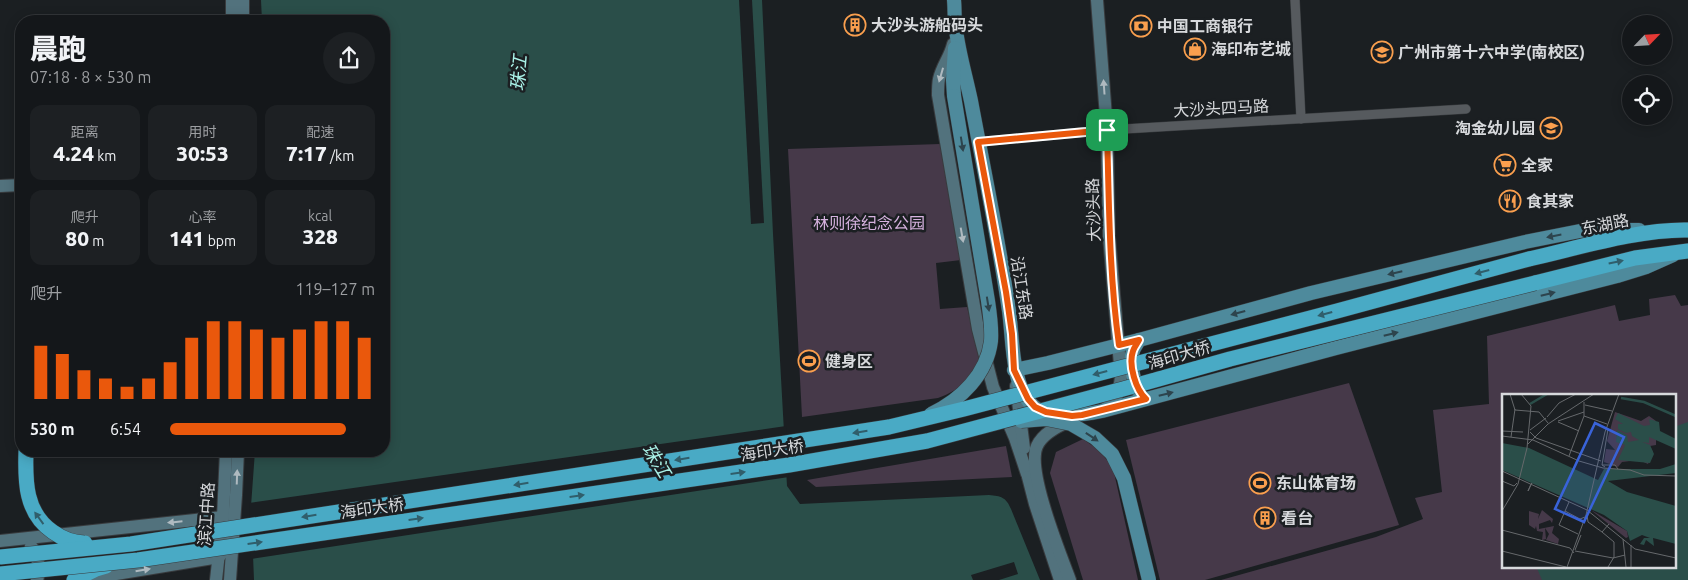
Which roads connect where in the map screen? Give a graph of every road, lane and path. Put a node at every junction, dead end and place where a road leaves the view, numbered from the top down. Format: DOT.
graph roads {
  1 [pos="232,0"];
  2 [pos="243,0"];
  3 [pos="954,0"];
  4 [pos="1097,0"];
  5 [pos="1295,0"];
  6 [pos="232,15"];
  7 [pos="243,15"];
  8 [pos="955,30"];
  9 [pos="1466,109"];
  10 [pos="1301,119"];
  11 [pos="1107,130"];
  12 [pos="978,142"];
  13 [pos="15,185"];
  14 [pos="0,186"];
  15 [pos="1688,226"];
  16 [pos="1672,230"];
  17 [pos="1688,230"];
  18 [pos="1683,252"];
  19 [pos="1529,259"];
  20 [pos="1139,340"];
  21 [pos="1119,345"];
  22 [pos="1014,370"];
  23 [pos="1146,399"];
  24 [pos="1102,411"];
  25 [pos="908,423"];
  26 [pos="995,424"];
  27 [pos="26,457"];
  28 [pos="226,457"];
  29 [pos="238,457"];
  30 [pos="1027,474"];
  31 [pos="224,516"];
  32 [pos="233,538"];
  33 [pos="24,539"];
  34 [pos="0,541"];
  35 [pos="132,544"];
  36 [pos="0,557"];
  37 [pos="219,557"];
  38 [pos="138,560"];
  39 [pos="0,574"];
  40 [pos="38,580"];
  41 [pos="74,580"];
  42 [pos="77,580"];
  43 [pos="216,580"];
  44 [pos="230,580"];
  45 [pos="1060,580"];
  46 [pos="1070,580"];
  47 [pos="1149,580"];
  1 -- 6 [label="main road"];
  2 -- 7 [label="main road"];
  3 -- 8 [label="main road, 沿江东路"];
  11 -- 4 [label="main road, 大沙头路, one-way"];
  5 -- 10 [label="street"];
  8 -- 12 [label="main road, 沿江东路"];
  8 -- 25 [label="main road, one-way, bridge"];
  8 -- 30 [label="main road, one-way"];
  9 -- 10 [label="street, 大沙头四马路"];
  10 -- 11 [label="street, 大沙头四马路"];
  11 -- 12 [label="street, 大沙头四马路"];
  11 -- 21 [label="main road, 大沙头路"];
  12 -- 22 [label="main road, 沿江东路"];
  13 -- 14 [label="main road"];
  15 -- 16 [label="main road"];
  16 -- 17 [label="highway, 东湖路"];
  16 -- 19 [label="highway, 东湖路"];
  16 -- 20 [label="main road, one-way"];
  23 -- 18 [label="main road, one-way"];
  26 -- 18 [label="highway, 海印大桥, one-way, bridge"];
  19 -- 25 [label="highway, 海印大桥, one-way, bridge"];
  20 -- 21 [label="main road"];
  20 -- 23 [label="main road"];
  21 -- 22 [label="main road"];
  21 -- 24 [label="main road, 大沙头路"];
  22 -- 24 [label="main road"];
  22 -- 30 [label="main road, 沿江东路"];
  23 -- 24 [label="main road"];
  24 -- 46 [label="main road"];
  25 -- 35 [label="highway, 海印大桥, one-way, bridge"];
  38 -- 26 [label="highway, 海印大桥, one-way, bridge"];
  26 -- 47 [label="main road, one-way, bridge"];
  35 -- 27 [label="highway, one-way, bridge"];
  28 -- 31 [label="main road, 滨江中路"];
  32 -- 29 [label="main road, 滨江中路, one-way"];
  30 -- 45 [label="main road, 沿江东路"];
  31 -- 32 [label="main road"];
  31 -- 33 [label="main road, one-way"];
  31 -- 37 [label="main road, 滨江中路"];
  32 -- 37 [label="main road"];
  32 -- 44 [label="main road, 滨江中路"];
  33 -- 34 [label="main road"];
  33 -- 40 [label="main road"];
  35 -- 36 [label="highway, 海印大桥, bridge"];
  42 -- 37 [label="main road, one-way"];
  37 -- 43 [label="main road, 滨江中路"];
  38 -- 39 [label="highway, 海印大桥, bridge"];
  38 -- 41 [label="highway, bridge"];
}
